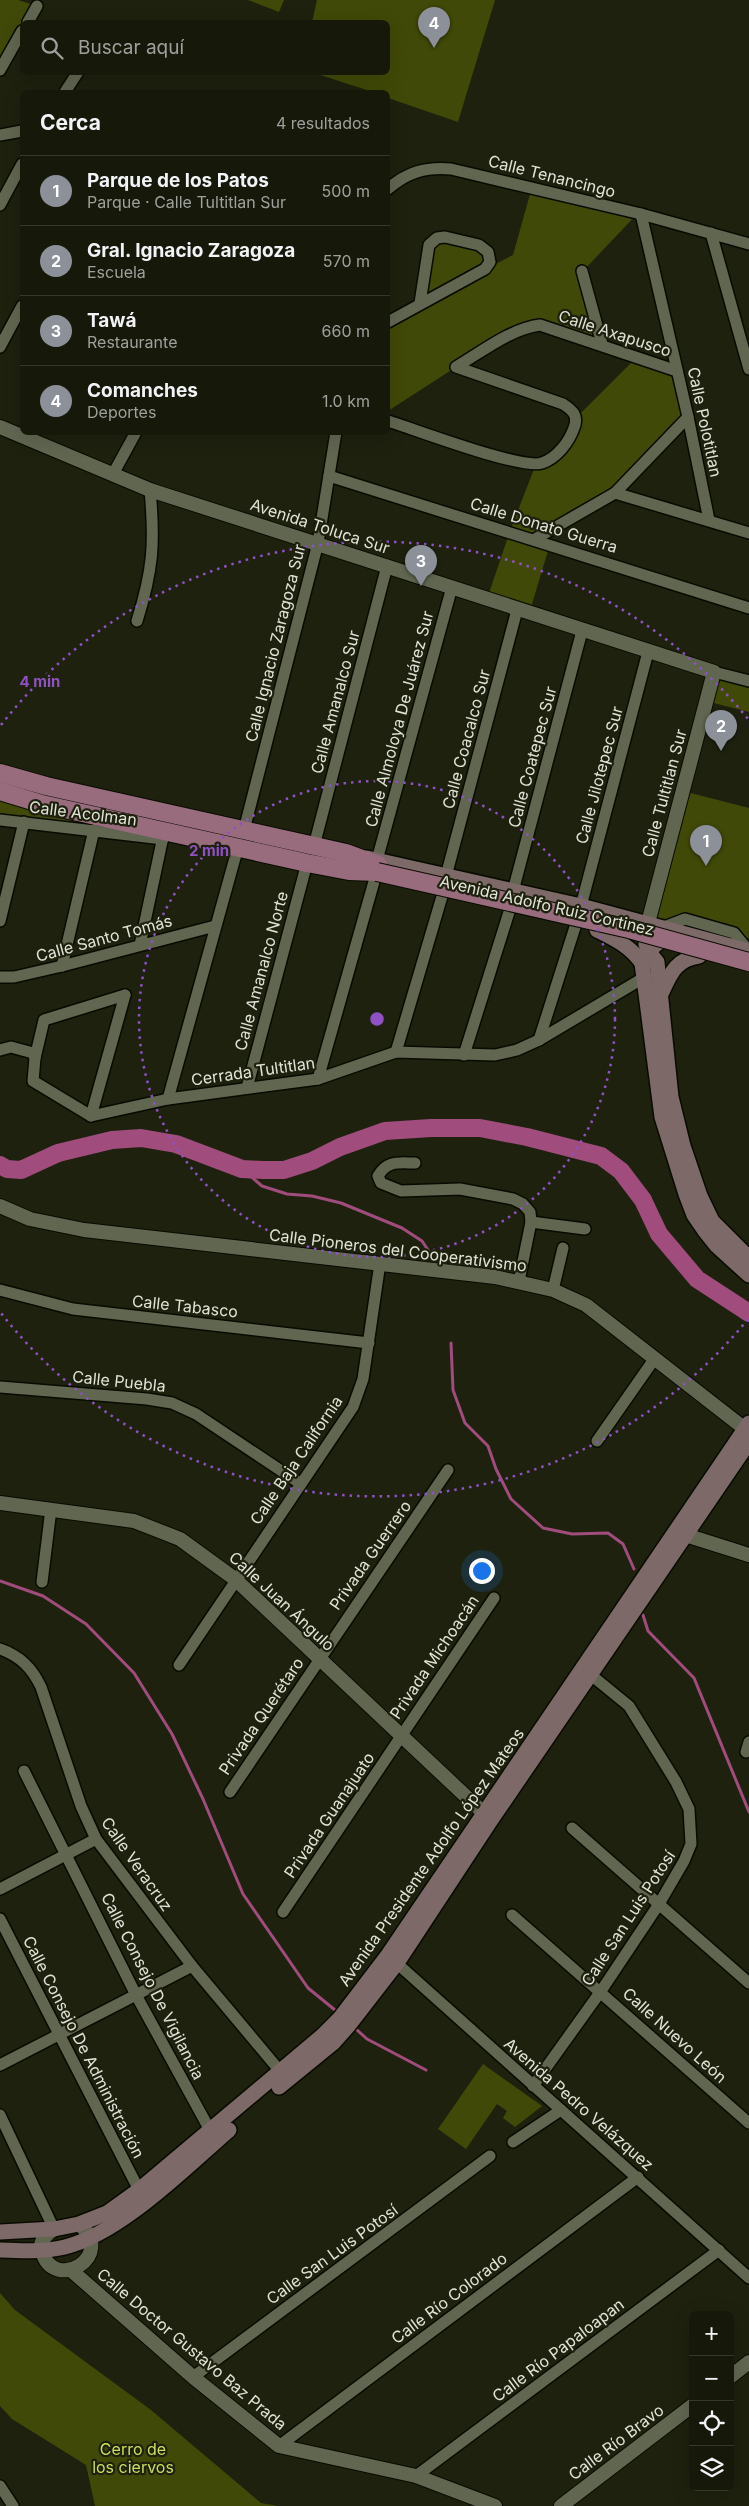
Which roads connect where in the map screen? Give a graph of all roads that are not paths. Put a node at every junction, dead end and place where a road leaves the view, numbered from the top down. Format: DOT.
graph roads {
  1 [pos="38,6"];
  2 [pos="29,20"];
  3 [pos="20,35"];
  4 [pos="0,70"];
  5 [pos="76,75"];
  6 [pos="66,90"];
  7 [pos="20,132"];
  8 [pos="0,135"];
  9 [pos="20,168"];
  10 [pos="390,188"];
  11 [pos="0,205"];
  12 [pos="641,214"];
  13 [pos="711,233"];
  14 [pos="749,244"];
  15 [pos="582,271"];
  16 [pos="420,303"];
  17 [pos="20,310"];
  18 [pos="390,321"];
  19 [pos="744,324"];
  20 [pos="602,344"];
  21 [pos="0,347"];
  22 [pos="749,369"];
  23 [pos="677,371"];
  24 [pos="688,417"];
  25 [pos="390,422"];
  26 [pos="0,427"];
  27 [pos="134,435"];
  28 [pos="336,435"];
  29 [pos="113,474"];
  30 [pos="329,476"];
  31 [pos="150,490"];
  32 [pos="615,493"];
  33 [pos="709,520"];
  34 [pos="749,533"];
  35 [pos="535,539"];
  36 [pos="318,543"];
  37 [pos="387,566"];
  38 [pos="452,587"];
  39 [pos="749,608"];
  40 [pos="516,610"];
  41 [pos="138,621"];
  42 [pos="582,631"];
  43 [pos="648,652"];
  44 [pos="714,672"];
  45 [pos="749,682"];
  46 [pos="0,773"];
  47 [pos="0,791"];
  48 [pos="0,820"];
  49 [pos="24,822"];
  50 [pos="94,830"];
  51 [pos="244,830"];
  52 [pos="164,835"];
  53 [pos="314,846"];
  54 [pos="238,847"];
  55 [pos="308,863"];
  56 [pos="377,869"];
  57 [pos="446,876"];
  58 [pos="480,883"];
  59 [pos="513,891"];
  60 [pos="443,893"];
  61 [pos="475,901"];
  62 [pos="581,906"];
  63 [pos="510,909"];
  64 [pos="0,921"];
  65 [pos="648,923"];
  66 [pos="576,924"];
  67 [pos="215,926"];
  68 [pos="597,930"];
  69 [pos="140,945"];
  70 [pos="647,955"];
  71 [pos="700,956"];
  72 [pos="749,956"];
  73 [pos="62,966"];
  74 [pos="749,971"];
  75 [pos="0,977"];
  76 [pos="661,993"];
  77 [pos="540,1040"];
  78 [pos="39,1041"];
  79 [pos="6,1048"];
  80 [pos="396,1052"];
  81 [pos="464,1055"];
  82 [pos="35,1058"];
  83 [pos="318,1079"];
  84 [pos="247,1088"];
  85 [pos="168,1099"];
  86 [pos="91,1116"];
  87 [pos="415,1163"];
  88 [pos="0,1206"];
  89 [pos="531,1222"];
  90 [pos="585,1229"];
  91 [pos="563,1248"];
  92 [pos="749,1258"];
  93 [pos="380,1263"];
  94 [pos="749,1274"];
  95 [pos="519,1281"];
  96 [pos="0,1290"];
  97 [pos="553,1290"];
  98 [pos="369,1343"];
  99 [pos="655,1358"];
  100 [pos="0,1387"];
  101 [pos="748,1432"];
  102 [pos="596,1441"];
  103 [pos="448,1470"];
  104 [pos="301,1484"];
  105 [pos="0,1503"];
  106 [pos="51,1509"];
  107 [pos="679,1534"];
  108 [pos="749,1555"];
  109 [pos="235,1579"];
  110 [pos="42,1582"];
  111 [pos="494,1598"];
  112 [pos="0,1649"];
  113 [pos="319,1659"];
  114 [pos="179,1666"];
  115 [pos="586,1671"];
  116 [pos="401,1735"];
  117 [pos="24,1771"];
  118 [pos="230,1792"];
  119 [pos="487,1817"];
  120 [pos="572,1828"];
  121 [pos="96,1839"];
  122 [pos="67,1855"];
  123 [pos="0,1889"];
  124 [pos="658,1904"];
  125 [pos="283,1912"];
  126 [pos="512,1915"];
  127 [pos="0,1919"];
  128 [pos="392,1959"];
  129 [pos="192,1966"];
  130 [pos="749,1983"];
  131 [pos="601,1991"];
  132 [pos="136,1995"];
  133 [pos="58,2035"];
  134 [pos="0,2065"];
  135 [pos="284,2076"];
  136 [pos="533,2086"];
  137 [pos="561,2110"];
  138 [pos="0,2115"];
  139 [pos="749,2123"];
  140 [pos="211,2132"];
  141 [pos="513,2142"];
  142 [pos="490,2156"];
  143 [pos="638,2177"];
  144 [pos="140,2190"];
  145 [pos="78,2224"];
  146 [pos="54,2229"];
  147 [pos="0,2232"];
  148 [pos="90,2238"];
  149 [pos="0,2250"];
  150 [pos="719,2250"];
  151 [pos="42,2251"];
  152 [pos="72,2270"];
  153 [pos="745,2270"];
  154 [pos="749,2278"];
  155 [pos="749,2362"];
  156 [pos="734,2373"];
  157 [pos="193,2377"];
  158 [pos="689,2408"];
  159 [pos="279,2446"];
  160 [pos="416,2476"];
  161 [pos="0,2486"];
  162 [pos="13,2506"];
  163 [pos="494,2506"];
  164 [pos="561,2506"];
  1 -- 2 [label="street"];
  3 -- 4 [label="street"];
  5 -- 6 [label="street"];
  7 -- 8 [label="street"];
  9 -- 11 [label="street"];
  10 -- 12 [label="street, Calle Tenancingo"];
  12 -- 13 [label="street, Calle Tenancingo"];
  12 -- 23 [label="street, Calle Polotitlan"];
  13 -- 14 [label="street, Calle Tenancingo"];
  13 -- 19 [label="street"];
  15 -- 20 [label="street"];
  16 -- 16 [label="street"];
  16 -- 18 [label="street"];
  17 -- 21 [label="street"];
  19 -- 22 [label="street"];
  20 -- 23 [label="street, Calle Axapusco"];
  20 -- 25 [label="street, Calle Axapusco"];
  23 -- 24 [label="street, Calle Polotitlan"];
  24 -- 32 [label="street"];
  24 -- 33 [label="street, Calle Polotitlan"];
  26 -- 29 [label="street, Avenida Toluca Sur"];
  27 -- 29 [label="street"];
  28 -- 30 [label="street, Calle Ignacio Zaragoza Sur"];
  29 -- 31 [label="street, Avenida Toluca Sur"];
  30 -- 35 [label="street, Calle Donato Guerra"];
  30 -- 36 [label="street, Calle Ignacio Zaragoza Sur"];
  31 -- 36 [label="street, Avenida Toluca Sur"];
  31 -- 41 [label="street"];
  32 -- 33 [label="street"];
  32 -- 35 [label="street"];
  33 -- 34 [label="street"];
  35 -- 39 [label="street, Calle Donato Guerra"];
  36 -- 37 [label="street, Avenida Toluca Sur"];
  36 -- 51 [label="street, Calle Ignacio Zaragoza Sur"];
  37 -- 38 [label="street, Avenida Toluca Sur"];
  37 -- 53 [label="street, Calle Amanalco Sur"];
  38 -- 40 [label="street, Avenida Toluca Sur"];
  38 -- 56 [label="street, Calle Almoloya De Juárez Sur"];
  40 -- 42 [label="street, Avenida Toluca Sur"];
  40 -- 57 [label="street, Calle Coacalco Sur"];
  42 -- 43 [label="street, Avenida Toluca Sur"];
  42 -- 59 [label="street, Calle Coatepec Sur"];
  43 -- 44 [label="street, Avenida Toluca Sur"];
  43 -- 62 [label="street, Calle Jilotepec Sur"];
  44 -- 45 [label="street, Avenida Toluca Sur"];
  44 -- 65 [label="street, Calle Tultitlan Sur"];
  46 -- 51 [label="main road, Avenida Adolfo Ruiz Cortinez"];
  47 -- 52 [label="main road, Avenida Adolfo Ruiz Cortinez"];
  48 -- 49 [label="street, Calle Acolman"];
  49 -- 50 [label="street, Calle Acolman"];
  49 -- 64 [label="street"];
  50 -- 52 [label="street, Calle Acolman"];
  50 -- 73 [label="street"];
  51 -- 53 [label="main road, Avenida Adolfo Ruiz Cortinez"];
  52 -- 54 [label="main road, Avenida Adolfo Ruiz Cortinez"];
  52 -- 69 [label="street"];
  53 -- 56 [label="main road, Avenida Adolfo Ruiz Cortinez"];
  54 -- 55 [label="main road, Avenida Adolfo Ruiz Cortinez"];
  54 -- 67 [label="street"];
  55 -- 56 [label="main road, Avenida Adolfo Ruiz Cortinez"];
  55 -- 84 [label="street, Calle Amanalco Norte"];
  56 -- 57 [label="main road, Avenida Adolfo Ruiz Cortinez"];
  56 -- 60 [label="main road, Avenida Adolfo Ruiz Cortinez"];
  56 -- 72 [label="main road, Avenida Adolfo Ruiz Cortinez"];
  56 -- 83 [label="street, Calle Almoloya De Juárez Sur"];
  57 -- 58 [label="main road, Avenida Adolfo Ruiz Cortinez"];
  58 -- 59 [label="main road, Avenida Adolfo Ruiz Cortinez"];
  58 -- 61 [label="main road"];
  59 -- 62 [label="main road, Avenida Adolfo Ruiz Cortinez"];
  60 -- 61 [label="main road, Avenida Adolfo Ruiz Cortinez"];
  60 -- 80 [label="street"];
  61 -- 63 [label="main road, Avenida Adolfo Ruiz Cortinez"];
  62 -- 65 [label="main road, Avenida Adolfo Ruiz Cortinez"];
  63 -- 66 [label="main road, Avenida Adolfo Ruiz Cortinez"];
  63 -- 81 [label="street"];
  65 -- 70 [label="main road"];
  65 -- 72 [label="main road, Avenida Adolfo Ruiz Cortinez"];
  66 -- 68 [label="main road, Avenida Adolfo Ruiz Cortinez"];
  66 -- 77 [label="street"];
  67 -- 69 [label="street, Calle Santo Tomás"];
  67 -- 85 [label="street"];
  68 -- 70 [label="main road, Avenida Adolfo Ruiz Cortinez"];
  68 -- 70 [label="main road"];
  69 -- 73 [label="street, Calle Santo Tomás"];
  70 -- 71 [label="main road, Avenida Adolfo Ruiz Cortinez"];
  70 -- 72 [label="main road"];
  70 -- 76 [label="main road"];
  70 -- 77 [label="street, Cerrada Tultitlan"];
  70 -- 94 [label="main road"];
  71 -- 74 [label="main road, Avenida Adolfo Ruiz Cortinez"];
  71 -- 76 [label="main road"];
  73 -- 75 [label="street, Calle Santo Tomás"];
  76 -- 92 [label="main road"];
  77 -- 81 [label="street, Cerrada Tultitlan"];
  78 -- 79 [label="street"];
  78 -- 82 [label="street"];
  78 -- 86 [label="street"];
  79 -- 82 [label="street"];
  80 -- 81 [label="street, Cerrada Tultitlan"];
  80 -- 83 [label="street, Cerrada Tultitlan"];
  82 -- 86 [label="street"];
  83 -- 84 [label="street, Cerrada Tultitlan"];
  84 -- 85 [label="street, Cerrada Tultitlan"];
  85 -- 86 [label="street, Cerrada Tultitlan"];
  87 -- 89 [label="street"];
  88 -- 93 [label="street, Calle Pioneros del Cooperativismo"];
  89 -- 90 [label="street"];
  89 -- 95 [label="street"];
  91 -- 97 [label="street"];
  93 -- 95 [label="street, Calle Pioneros del Cooperativismo"];
  93 -- 98 [label="street, Calle Baja California"];
  95 -- 97 [label="street, Calle Pioneros del Cooperativismo"];
  96 -- 98 [label="street, Calle Tabasco"];
  97 -- 99 [label="street, Calle Pioneros del Cooperativismo"];
  98 -- 104 [label="street, Calle Baja California"];
  99 -- 101 [label="street, Calle Pioneros del Cooperativismo"];
  99 -- 102 [label="street"];
  100 -- 104 [label="street, Calle Puebla"];
  101 -- 107 [label="main road, Avenida Presidente Adolfo López Mateos"];
  103 -- 113 [label="street, Privada Guerrero"];
  104 -- 109 [label="street, Calle Baja California"];
  105 -- 106 [label="street, Calle Juan Ángulo"];
  106 -- 109 [label="street, Calle Juan Ángulo"];
  106 -- 110 [label="street"];
  107 -- 108 [label="street"];
  107 -- 115 [label="main road, Avenida Presidente Adolfo López Mateos"];
  109 -- 113 [label="street, Calle Juan Ángulo"];
  109 -- 114 [label="street, Calle Baja California"];
  111 -- 116 [label="street, Privada Michoacán"];
  112 -- 121 [label="street, Calle Veracruz"];
  113 -- 116 [label="street, Calle Juan Ángulo"];
  113 -- 118 [label="street, Privada Querétaro"];
  115 -- 119 [label="main road, Avenida Presidente Adolfo López Mateos"];
  115 -- 124 [label="street, Calle San Luis Potosí"];
  116 -- 119 [label="street, Calle Juan Ángulo"];
  116 -- 125 [label="street, Privada Guanajuato"];
  117 -- 122 [label="street, Calle Consejo De Vigilancia"];
  119 -- 128 [label="main road, Avenida Presidente Adolfo López Mateos"];
  120 -- 124 [label="street"];
  121 -- 122 [label="street"];
  121 -- 129 [label="street, Calle Veracruz"];
  122 -- 123 [label="street"];
  122 -- 132 [label="street, Calle Consejo De Vigilancia"];
  124 -- 130 [label="street"];
  124 -- 131 [label="street, Calle San Luis Potosí"];
  126 -- 131 [label="street, Calle Nuevo León"];
  127 -- 133 [label="street, Calle Consejo De Administración"];
  128 -- 135 [label="main road, Avenida Presidente Adolfo López Mateos"];
  128 -- 136 [label="street, Avenida Pedro Velázquez"];
  129 -- 132 [label="street"];
  129 -- 135 [label="street, Calle Veracruz"];
  131 -- 136 [label="street, Calle San Luis Potosí"];
  131 -- 139 [label="street, Calle Nuevo León"];
  132 -- 133 [label="street"];
  132 -- 140 [label="street, Calle Consejo De Vigilancia"];
  133 -- 134 [label="street"];
  133 -- 144 [label="street, Calle Consejo De Administración"];
  135 -- 140 [label="main road, Avenida Presidente Adolfo López Mateos"];
  135 -- 148 [label="main road, Avenida Presidente Adolfo López Mateos"];
  136 -- 137 [label="street, Avenida Pedro Velázquez"];
  137 -- 141 [label="street"];
  137 -- 143 [label="street, Avenida Pedro Velázquez"];
  138 -- 146 [label="street"];
  140 -- 144 [label="main road, Avenida Presidente Adolfo López Mateos"];
  142 -- 157 [label="street, Calle San Luis Potosí"];
  143 -- 150 [label="street, Avenida Pedro Velázquez"];
  143 -- 159 [label="street, Calle Río Colorado"];
  144 -- 145 [label="main road, Avenida Presidente Adolfo López Mateos"];
  145 -- 146 [label="main road, Avenida Presidente Adolfo López Mateos"];
  145 -- 148 [label="street"];
  146 -- 147 [label="main road, Avenida Presidente Adolfo López Mateos"];
  146 -- 151 [label="street"];
  148 -- 151 [label="main road, Avenida Presidente Adolfo López Mateos"];
  148 -- 152 [label="street, Calle Doctor Gustavo Baz Prada"];
  149 -- 151 [label="main road, Avenida Presidente Adolfo López Mateos"];
  150 -- 153 [label="street, Avenida Pedro Velázquez"];
  150 -- 160 [label="street, Calle Río Papaloapan"];
  151 -- 152 [label="street, Calle Doctor Gustavo Baz Prada"];
  152 -- 157 [label="street, Calle Doctor Gustavo Baz Prada"];
  153 -- 154 [label="street, Avenida Pedro Velázquez"];
  155 -- 156 [label="street"];
  157 -- 159 [label="street, Calle Doctor Gustavo Baz Prada"];
  158 -- 164 [label="street, Calle Río Bravo"];
  159 -- 160 [label="street, Calle Doctor Gustavo Baz Prada"];
  160 -- 163 [label="street, Calle Doctor Gustavo Baz Prada"];
  161 -- 162 [label="street"];
}
